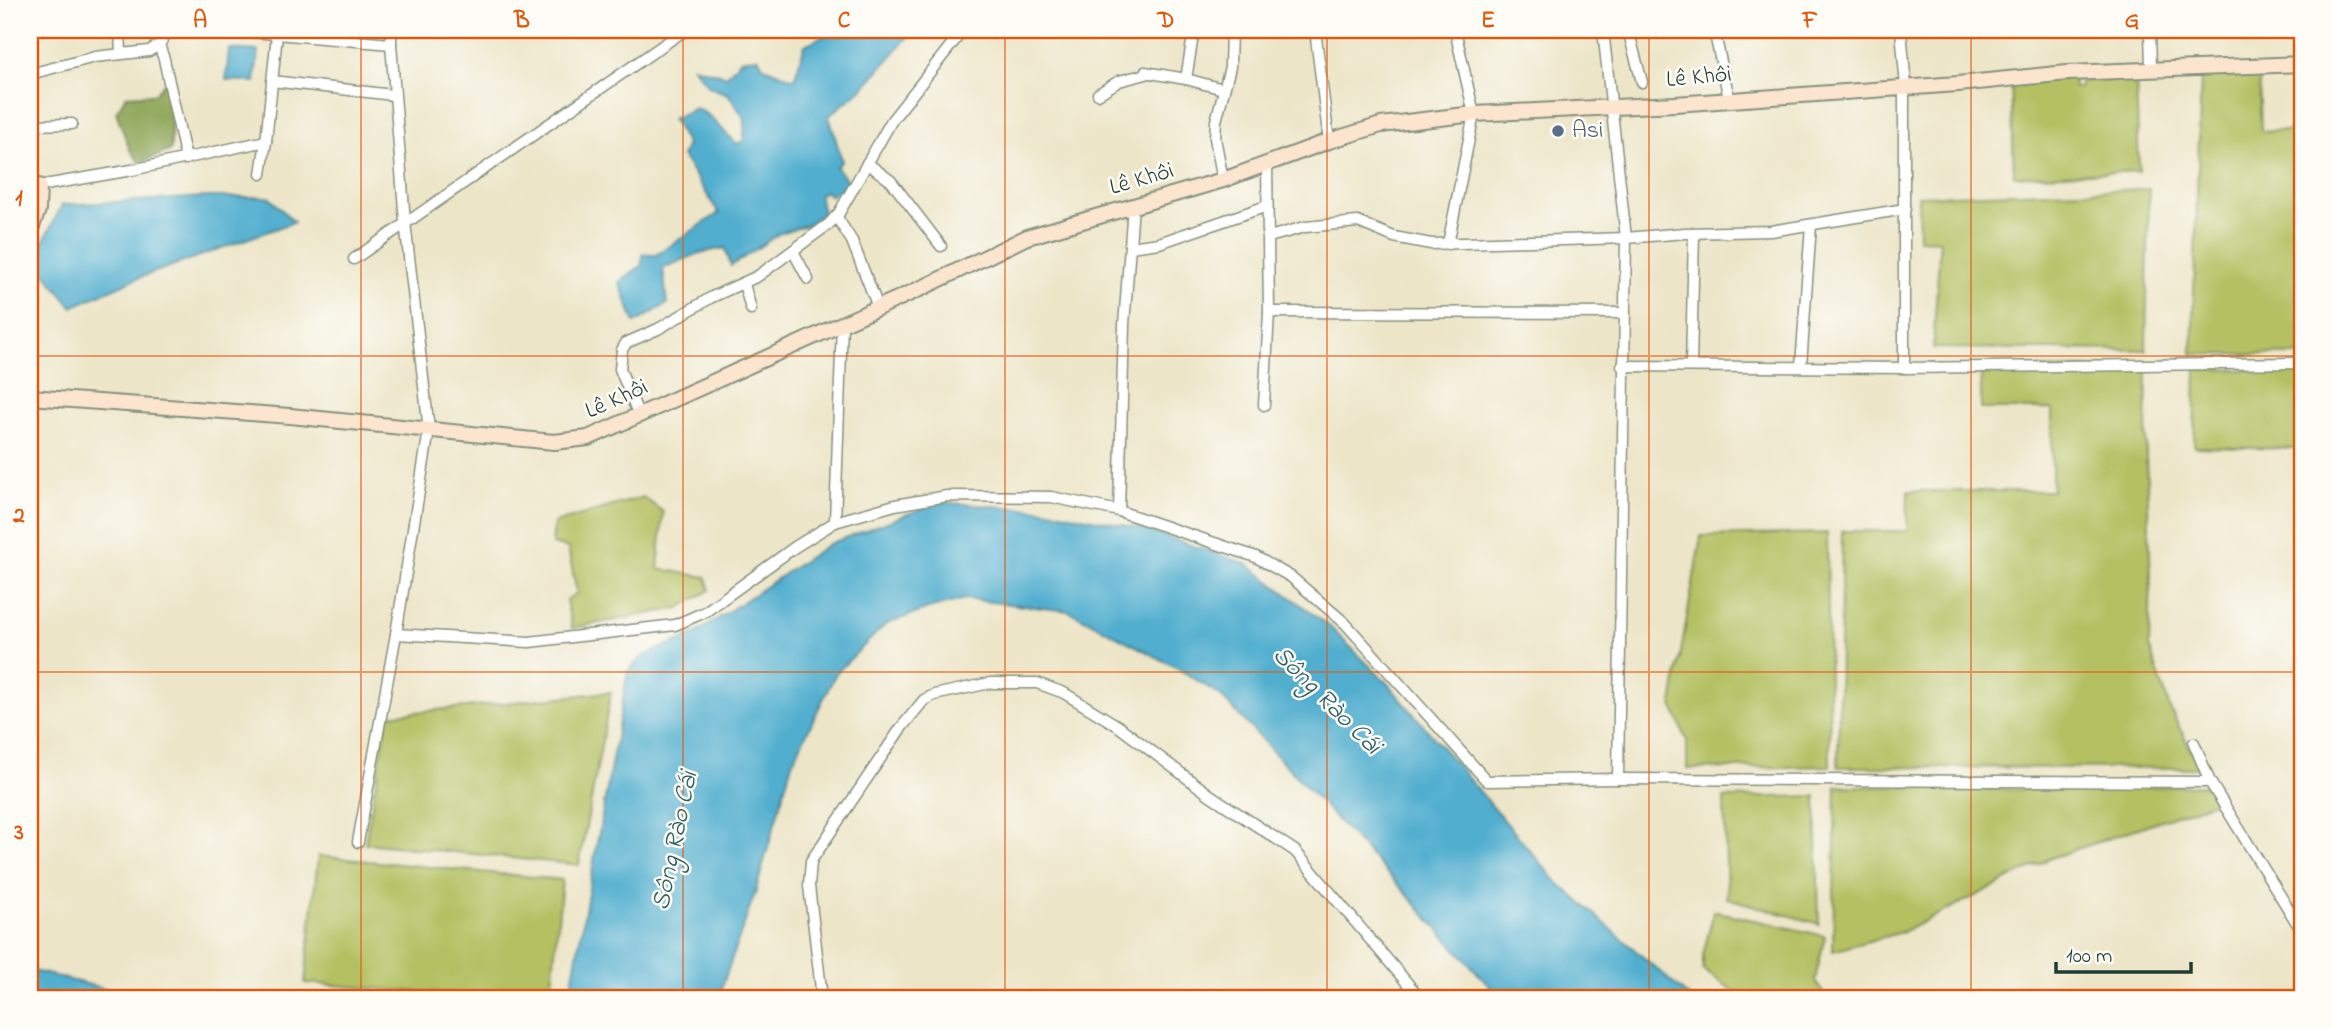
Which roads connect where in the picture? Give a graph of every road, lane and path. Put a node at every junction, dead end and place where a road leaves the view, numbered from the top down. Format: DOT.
graph roads {
  1 [pos="120,30"];
  2 [pos="178,30"];
  3 [pos="229,30"];
  4 [pos="391,30"];
  5 [pos="685,30"];
  6 [pos="963,30"];
  7 [pos="1231,30"];
  8 [pos="1315,30"];
  9 [pos="1455,30"];
  10 [pos="1605,30"];
  11 [pos="1628,30"];
  12 [pos="1714,30"];
  13 [pos="1901,30"];
  14 [pos="2150,30"];
  15 [pos="277,32"];
  16 [pos="1193,36"];
  17 [pos="391,44"];
  18 [pos="159,45"];
  19 [pos="121,54"];
  20 [pos="2302,64"];
  21 [pos="2151,71"];
  22 [pos="30,74"];
  23 [pos="1186,79"];
  24 [pos="272,81"];
  25 [pos="1642,82"];
  26 [pos="1906,87"];
  27 [pos="1223,89"];
  28 [pos="1098,94"];
  29 [pos="393,95"];
  30 [pos="1729,98"];
  31 [pos="1612,107"];
  32 [pos="1474,114"];
  33 [pos="72,124"];
  34 [pos="30,125"];
  35 [pos="267,141"];
  36 [pos="1329,141"];
  37 [pos="186,159"];
  38 [pos="867,163"];
  39 [pos="1266,164"];
  40 [pos="261,174"];
  41 [pos="1223,180"];
  42 [pos="34,184"];
  43 [pos="1133,206"];
  44 [pos="1267,206"];
  45 [pos="1905,209"];
  46 [pos="836,216"];
  47 [pos="405,222"];
  48 [pos="1811,225"];
  49 [pos="30,232"];
  50 [pos="1694,233"];
  51 [pos="1269,237"];
  52 [pos="1626,238"];
  53 [pos="1448,244"];
  54 [pos="941,246"];
  55 [pos="1130,247"];
  56 [pos="793,251"];
  57 [pos="354,259"];
  58 [pos="808,279"];
  59 [pos="744,284"];
  60 [pos="878,307"];
  61 [pos="751,309"];
  62 [pos="1269,312"];
  63 [pos="1624,313"];
  64 [pos="842,324"];
  65 [pos="2302,363"];
  66 [pos="1622,366"];
  67 [pos="1690,366"];
  68 [pos="1801,366"];
  69 [pos="1904,368"];
  70 [pos="30,397"];
  71 [pos="1264,405"];
  72 [pos="639,415"];
  73 [pos="429,430"];
  74 [pos="1119,511"];
  75 [pos="835,522"];
  76 [pos="396,634"];
  77 [pos="2194,743"];
  78 [pos="1618,779"];
  79 [pos="2210,782"];
  80 [pos="358,842"];
  81 [pos="2302,931"];
  82 [pos="822,998"];
  83 [pos="1420,998"];
  1 -- 19 [label="street"];
  2 -- 18 [label="street"];
  3 -- 15 [label="street"];
  4 -- 17 [label="street"];
  5 -- 47 [label="street"];
  6 -- 38 [label="street"];
  7 -- 27 [label="street"];
  8 -- 36 [label="street"];
  9 -- 32 [label="street"];
  10 -- 31 [label="street"];
  11 -- 25 [label="street"];
  12 -- 30 [label="street"];
  13 -- 26 [label="street"];
  14 -- 21 [label="street"];
  15 -- 17 [label="street"];
  15 -- 24 [label="street"];
  16 -- 23 [label="street"];
  17 -- 29 [label="street"];
  18 -- 19 [label="street"];
  18 -- 37 [label="street"];
  19 -- 22 [label="street"];
  20 -- 21 [label="street, Lê Khôi"];
  21 -- 26 [label="street, Lê Khôi"];
  23 -- 27 [label="street"];
  23 -- 28 [label="street"];
  24 -- 29 [label="street"];
  24 -- 35 [label="street"];
  26 -- 30 [label="street, Lê Khôi"];
  26 -- 45 [label="street"];
  27 -- 41 [label="street"];
  29 -- 47 [label="street"];
  30 -- 31 [label="street, Lê Khôi"];
  31 -- 32 [label="street, Lê Khôi"];
  31 -- 52 [label="street"];
  32 -- 36 [label="street, Lê Khôi"];
  32 -- 53 [label="street"];
  33 -- 34 [label="street"];
  35 -- 37 [label="street"];
  35 -- 40 [label="street"];
  36 -- 39 [label="street, Lê Khôi"];
  37 -- 42 [label="street"];
  38 -- 46 [label="street"];
  38 -- 54 [label="street"];
  39 -- 41 [label="street, Lê Khôi"];
  39 -- 44 [label="street"];
  41 -- 43 [label="street, Lê Khôi"];
  42 -- 49 [label="street"];
  43 -- 55 [label="street"];
  43 -- 60 [label="street, Lê Khôi"];
  44 -- 51 [label="street"];
  44 -- 55 [label="street"];
  45 -- 48 [label="street"];
  45 -- 69 [label="street"];
  46 -- 56 [label="street"];
  46 -- 60 [label="street"];
  47 -- 57 [label="street"];
  47 -- 73 [label="street"];
  48 -- 50 [label="street"];
  48 -- 68 [label="street"];
  50 -- 52 [label="street"];
  50 -- 67 [label="street"];
  51 -- 53 [label="street"];
  51 -- 62 [label="street"];
  52 -- 53 [label="street"];
  52 -- 63 [label="street"];
  55 -- 74 [label="street"];
  56 -- 58 [label="street"];
  56 -- 59 [label="street"];
  59 -- 61 [label="street"];
  59 -- 72 [label="street"];
  60 -- 64 [label="street, Lê Khôi"];
  62 -- 63 [label="street"];
  62 -- 71 [label="street"];
  63 -- 66 [label="street"];
  64 -- 72 [label="street, Lê Khôi"];
  64 -- 75 [label="street"];
  65 -- 69 [label="street"];
  66 -- 67 [label="street"];
  66 -- 78 [label="street"];
  67 -- 68 [label="street"];
  68 -- 69 [label="street"];
  70 -- 73 [label="street, Lê Khôi"];
  72 -- 73 [label="street, Lê Khôi"];
  73 -- 76 [label="street"];
  74 -- 75 [label="street"];
  74 -- 78 [label="street"];
  75 -- 76 [label="street"];
  76 -- 80 [label="street"];
  77 -- 79 [label="street"];
  78 -- 79 [label="street"];
  79 -- 81 [label="street"];
  82 -- 83 [label="street"];
}
